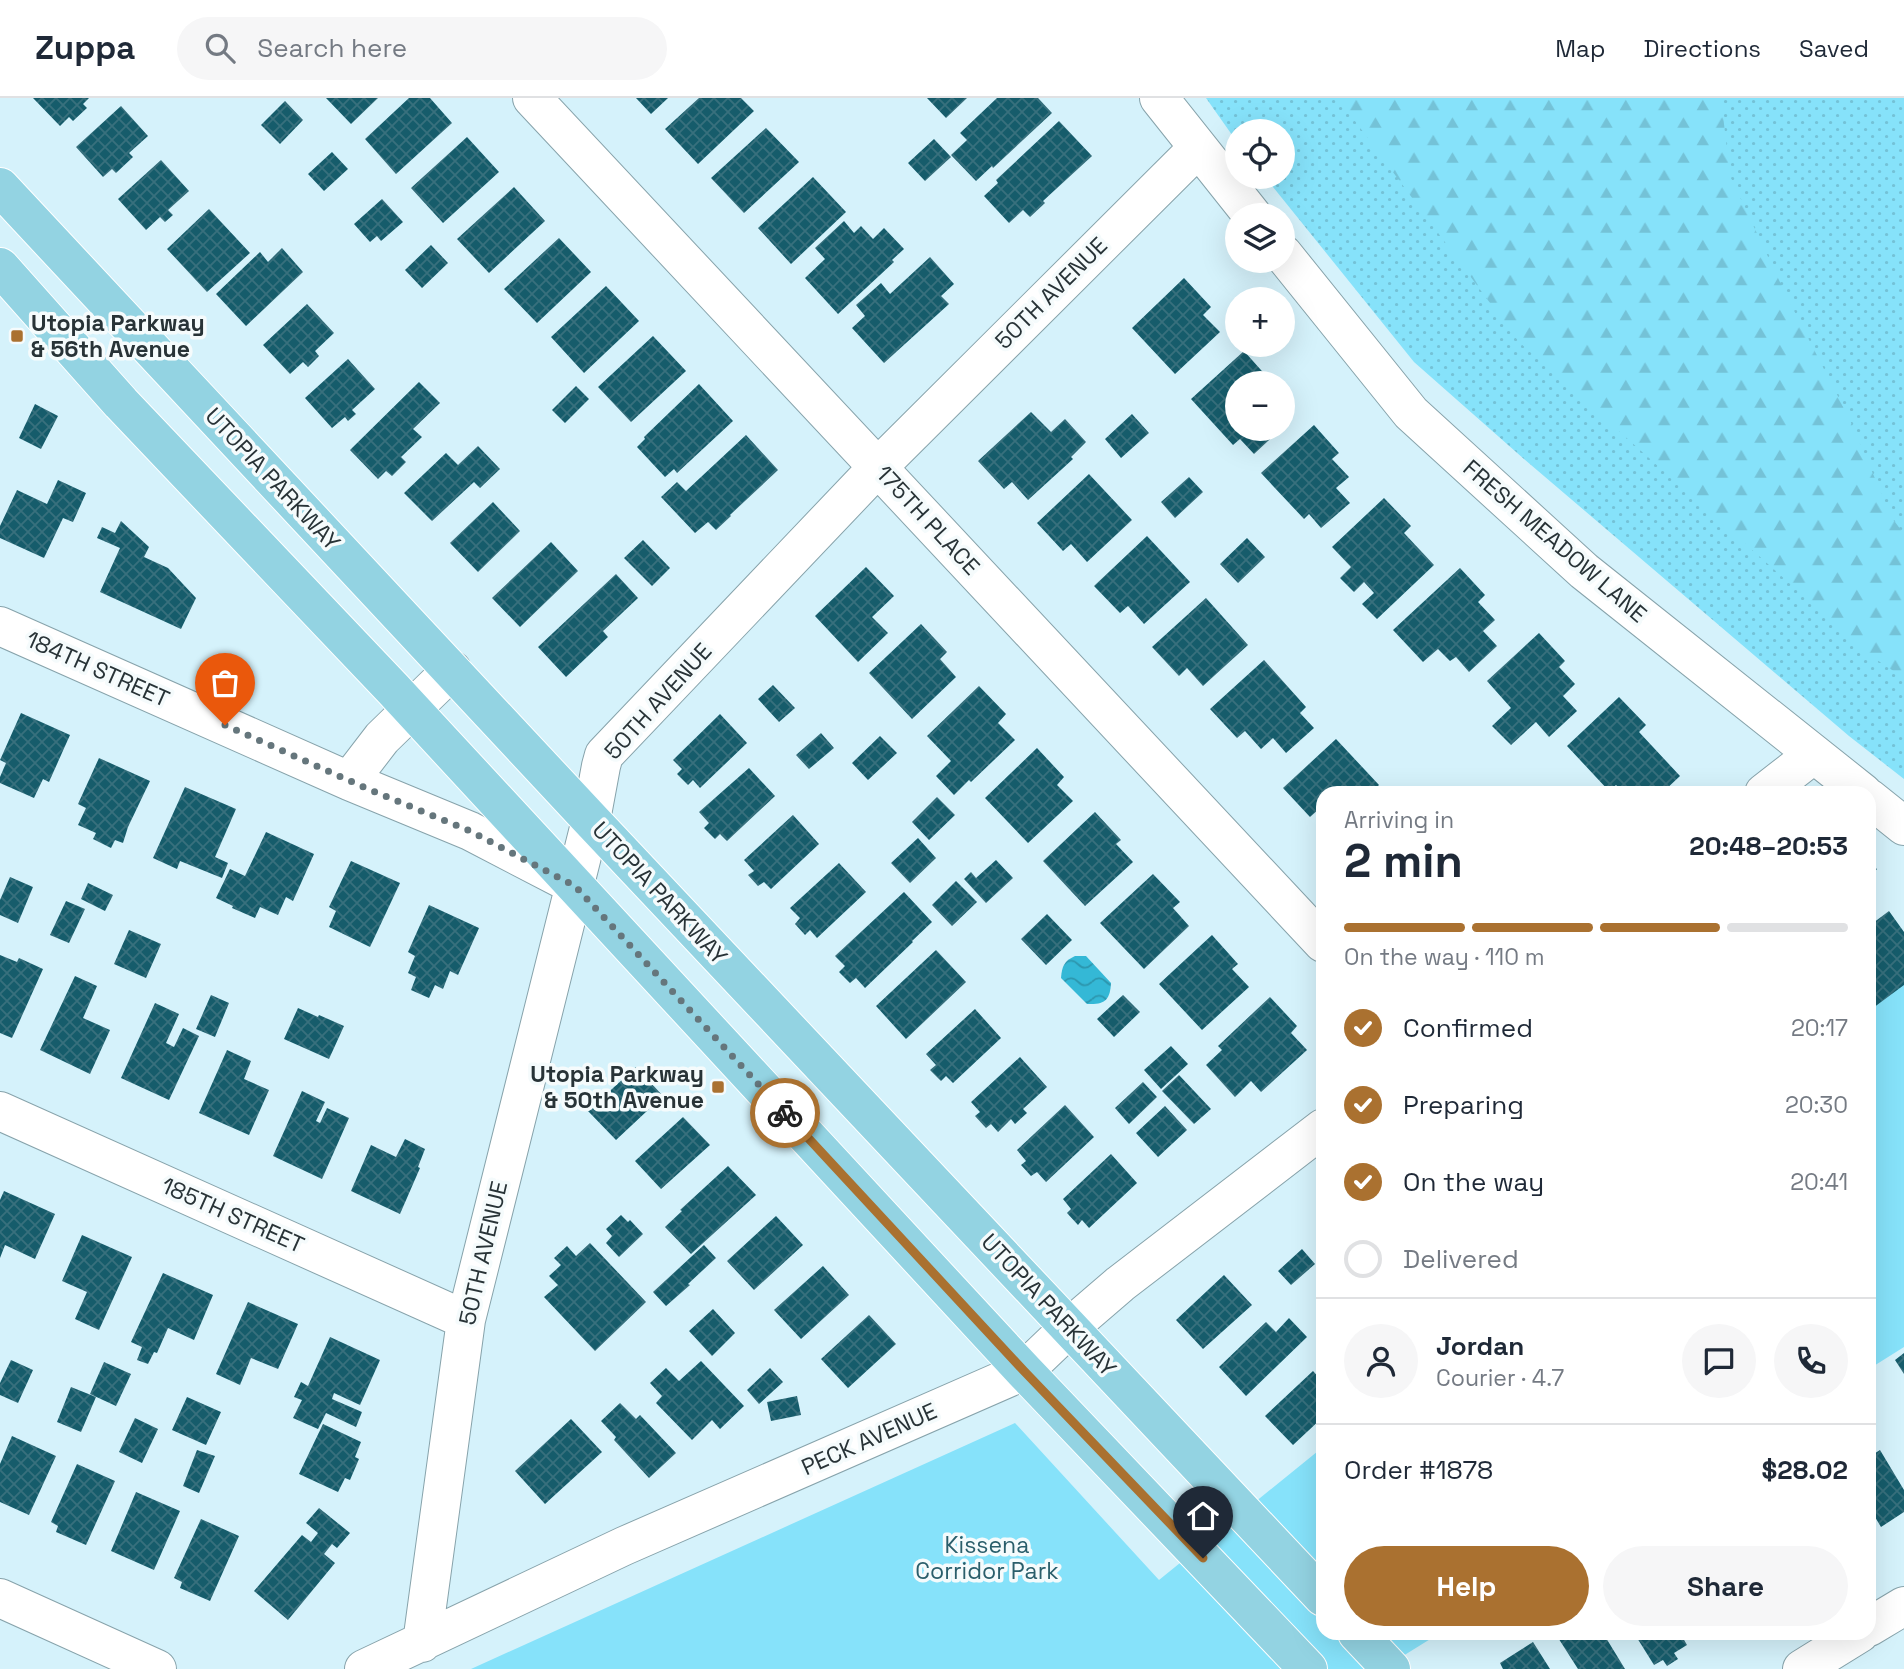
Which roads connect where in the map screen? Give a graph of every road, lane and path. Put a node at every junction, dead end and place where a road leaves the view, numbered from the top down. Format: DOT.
graph roads {
  1 [pos="532,98"];
  2 [pos="1159,98"];
  3 [pos="1198,148"];
  4 [pos="0,187"];
  5 [pos="1242,203"];
  6 [pos="0,267"];
  7 [pos="1295,269"];
  8 [pos="878,467"];
  9 [pos="0,626"];
  10 [pos="452,670"];
  11 [pos="412,709"];
  12 [pos="1814,754"];
  13 [pos="349,781"];
  14 [pos="1773,786"];
  15 [pos="1854,786"];
  16 [pos="591,820"];
  17 [pos="575,886"];
  18 [pos="1316,936"];
  19 [pos="0,1111"];
  20 [pos="1316,1133"];
  21 [pos="466,1320"];
  22 [pos="1070,1327"];
  23 [pos="1024,1371"];
  24 [pos="1316,1590"];
  25 [pos="0,1598"];
  26 [pos="1904,1606"];
  27 [pos="1876,1624"];
  28 [pos="1364,1640"];
  29 [pos="1849,1640"];
  30 [pos="422,1643"];
  31 [pos="157,1669"];
  32 [pos="364,1669"];
  33 [pos="1308,1669"];
  34 [pos="1391,1669"];
  35 [pos="1802,1669"];
  1 -- 8 [label="street, 175TH PLACE"];
  2 -- 3 [label="street"];
  3 -- 5 [label="street"];
  3 -- 8 [label="street, 50TH AVENUE"];
  4 -- 10 [label="main road, UTOPIA PARKWAY"];
  6 -- 11 [label="main road"];
  7 -- 12 [label="street, FRESH MEADOW LANE"];
  8 -- 16 [label="street, 50TH AVENUE"];
  8 -- 18 [label="street, 175TH PLACE"];
  9 -- 13 [label="street, 184TH STREET"];
  10 -- 11 [label="street"];
  10 -- 16 [label="main road, UTOPIA PARKWAY"];
  11 -- 13 [label="street"];
  11 -- 17 [label="main road"];
  12 -- 14 [label="street"];
  12 -- 15 [label="street, FRESH MEADOW LANE"];
  13 -- 17 [label="street, 184TH STREET"];
  16 -- 17 [label="street, 50TH AVENUE"];
  16 -- 22 [label="main road, UTOPIA PARKWAY"];
  17 -- 21 [label="street, 50TH AVENUE"];
  17 -- 23 [label="main road"];
  19 -- 21 [label="street, 185TH STREET"];
  20 -- 22 [label="street, PECK AVENUE"];
  21 -- 30 [label="street, 50TH AVENUE"];
  22 -- 23 [label="street, PECK AVENUE"];
  22 -- 24 [label="main road, UTOPIA PARKWAY"];
  23 -- 30 [label="street, PECK AVENUE"];
  23 -- 33 [label="main road"];
  25 -- 31 [label="street"];
  26 -- 27 [label="street"];
  28 -- 34 [label="main road"];
  29 -- 35 [label="street"];
  30 -- 32 [label="street, PECK AVENUE"];
}
